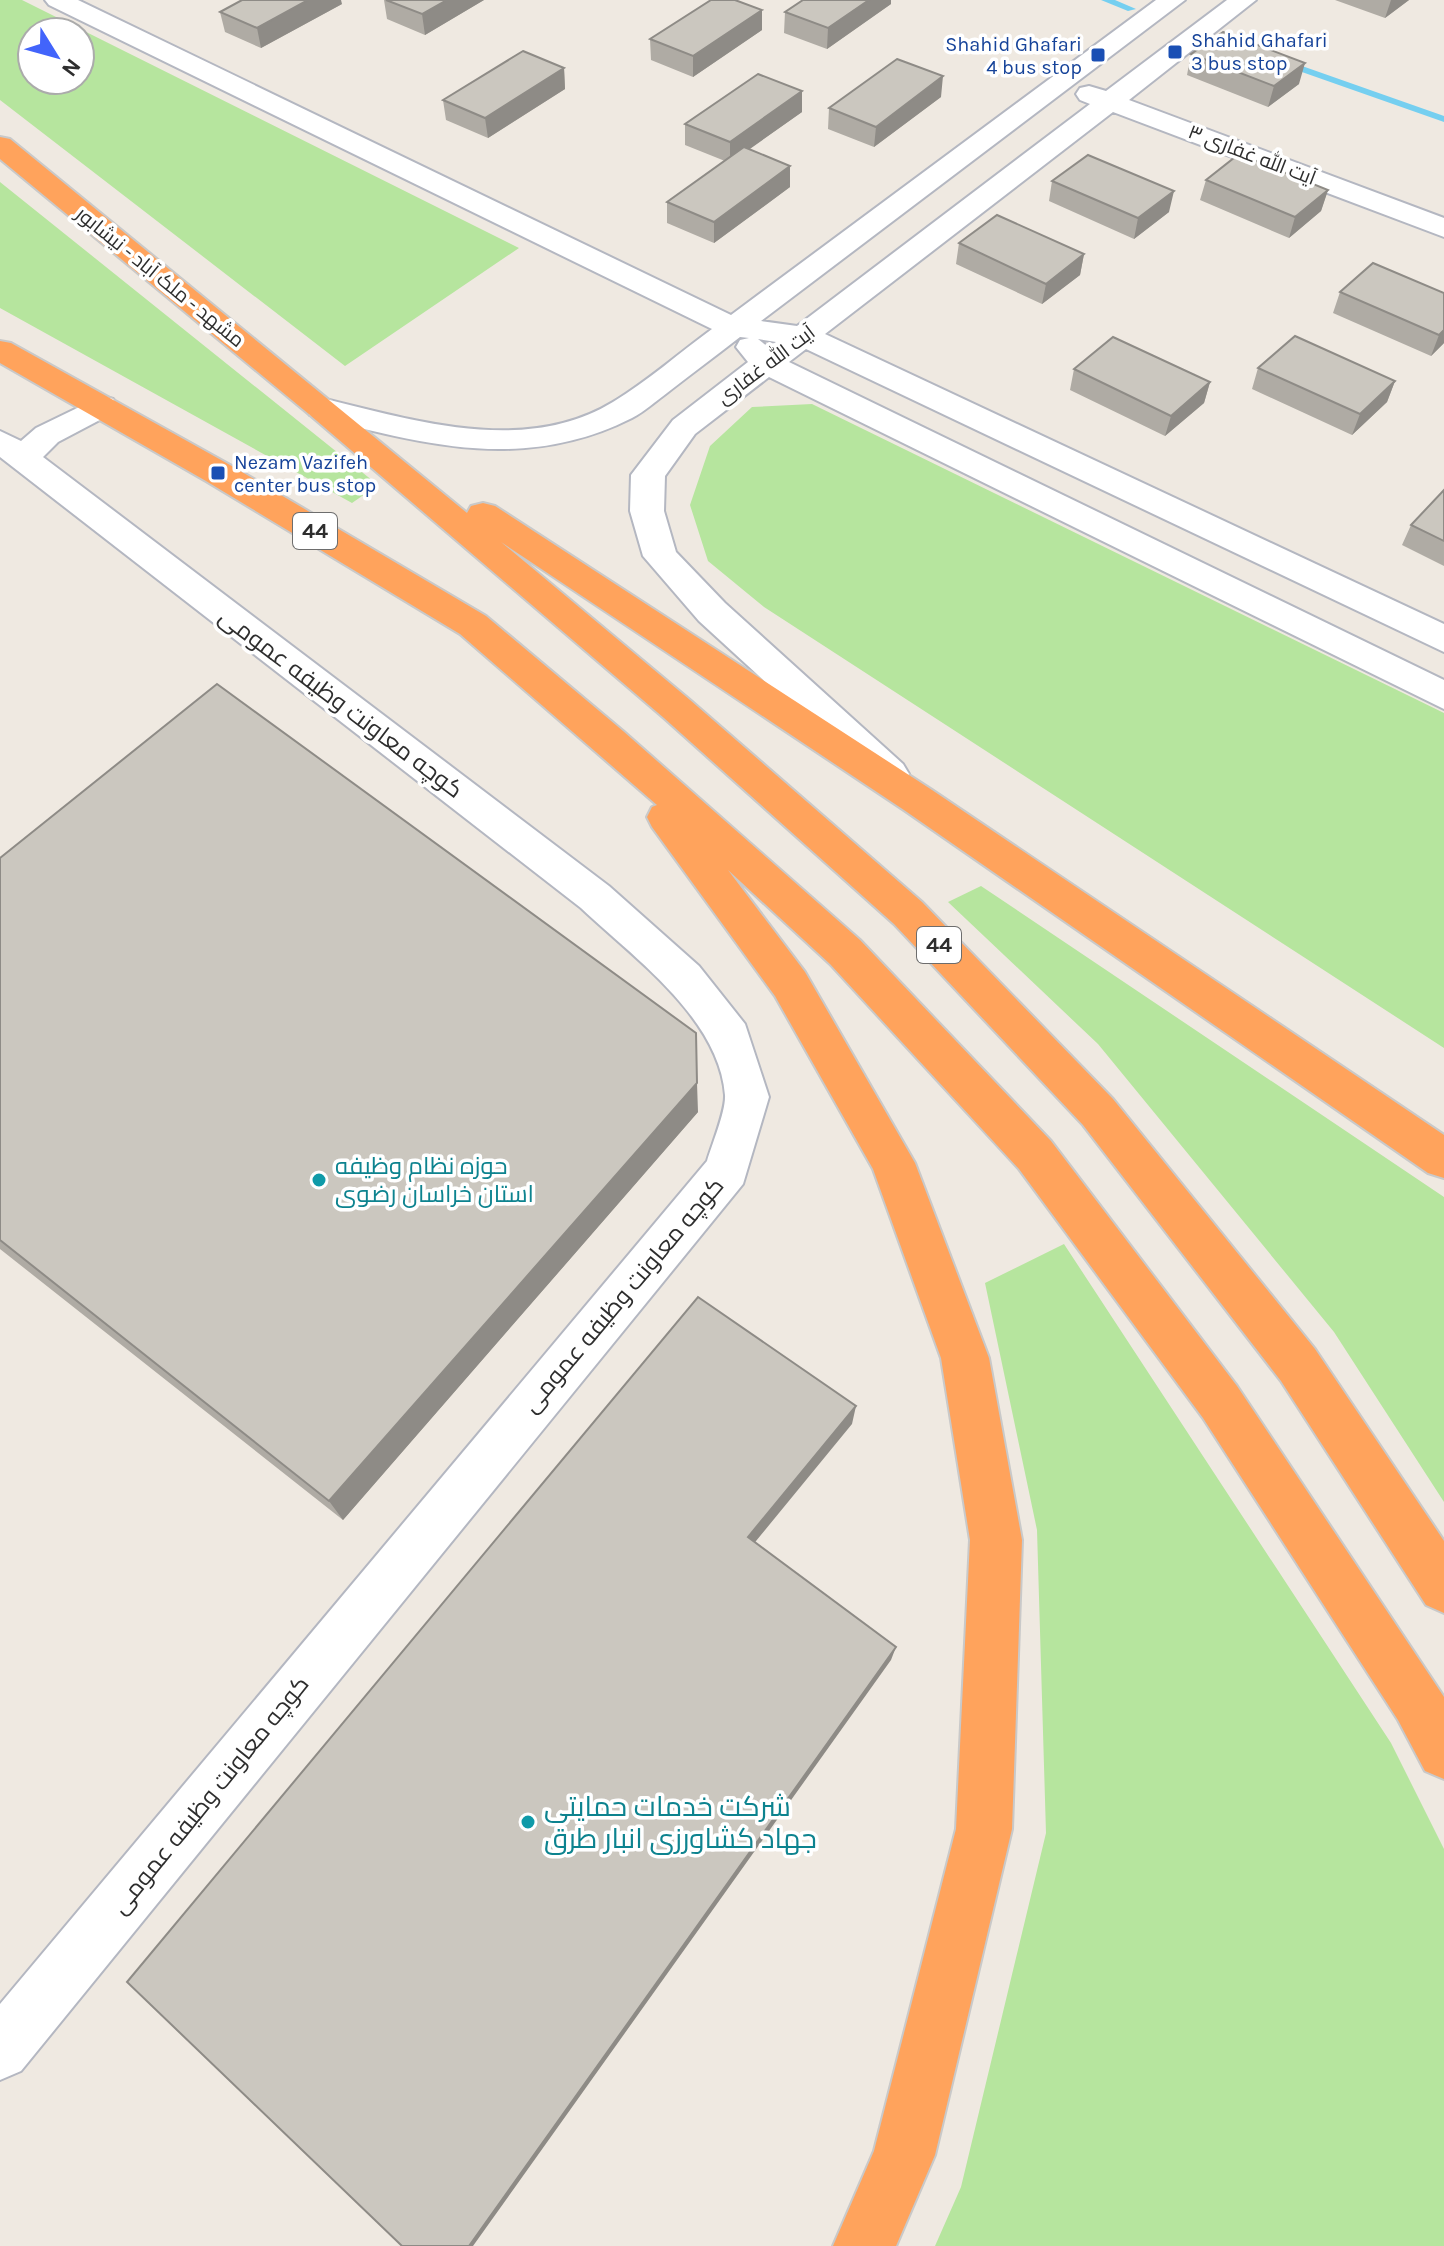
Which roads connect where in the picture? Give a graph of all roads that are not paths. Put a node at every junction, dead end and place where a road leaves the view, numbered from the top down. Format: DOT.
graph roads {
  1 [pos="58,0"];
  2 [pos="1172,0"];
  3 [pos="1243,0"];
  4 [pos="1061,83"];
  5 [pos="1111,102"];
  6 [pos="0,145"];
  7 [pos="1444,228"];
  8 [pos="732,327"];
  9 [pos="804,336"];
  10 [pos="0,350"];
  11 [pos="767,364"];
  12 [pos="102,406"];
  13 [pos="321,408"];
  14 [pos="11,450"];
  15 [pos="1444,639"];
  16 [pos="1444,696"];
  17 [pos="610,741"];
  18 [pos="918,800"];
  19 [pos="1444,1159"];
  20 [pos="1444,1587"];
  21 [pos="1444,1752"];
  22 [pos="0,2050"];
  23 [pos="864,2246"];
  1 -- 8 [label="street"];
  2 -- 4 [label="street"];
  3 -- 5 [label="street, آیت الله غفاری"];
  4 -- 5 [label="street, آیت الله غفاری ۳"];
  4 -- 8 [label="street"];
  5 -- 7 [label="street, آیت الله غفاری ۳"];
  5 -- 9 [label="street, آیت الله غفاری"];
  6 -- 13 [label="highway, مشهد - ملک آباد - نیشابور / 44"];
  8 -- 9 [label="street"];
  8 -- 11 [label="street"];
  8 -- 13 [label="street"];
  9 -- 11 [label="street, آیت الله غفاری"];
  9 -- 15 [label="street"];
  10 -- 12 [label="highway, 44"];
  11 -- 16 [label="street"];
  11 -- 18 [label="street, آیت الله غفاری"];
  12 -- 14 [label="street"];
  12 -- 17 [label="highway, 44"];
  13 -- 18 [label="highway, 44"];
  13 -- 20 [label="highway, 44"];
  14 -- 22 [label="street, کوچه معاونت وظیفه عمومی"];
  17 -- 21 [label="highway, 44"];
  17 -- 23 [label="highway"];
  18 -- 19 [label="highway, 44"];
}
